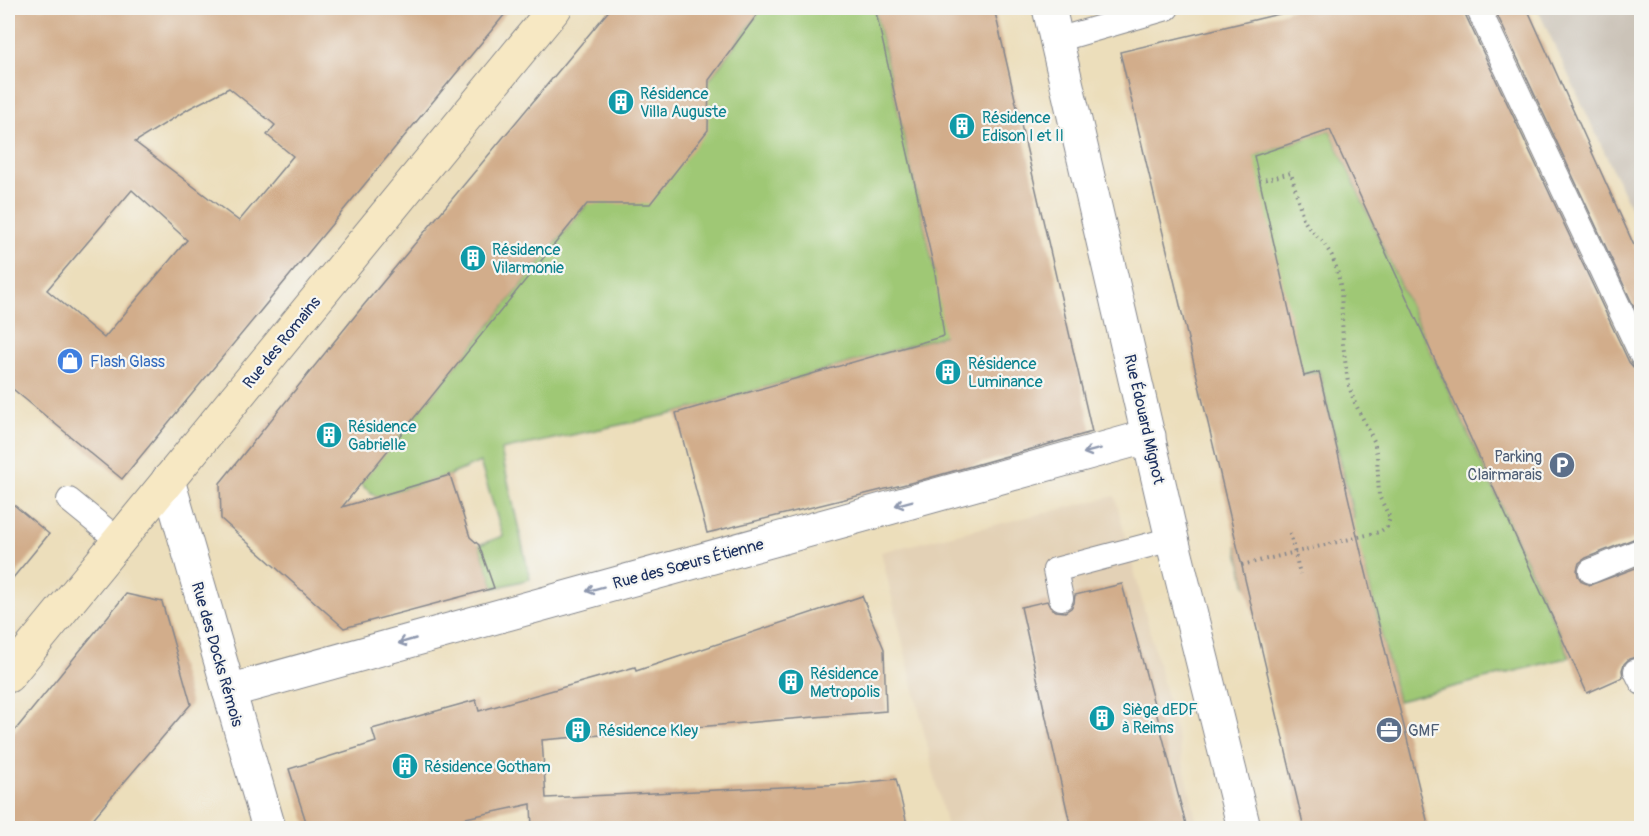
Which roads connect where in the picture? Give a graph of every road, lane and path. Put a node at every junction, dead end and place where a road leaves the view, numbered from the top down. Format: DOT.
graph roads {
  1 [pos="555,8"];
  2 [pos="1049,8"];
  3 [pos="1167,8"];
  4 [pos="1478,8"];
  5 [pos="1057,40"];
  6 [pos="1259,181"];
  7 [pos="1641,356"];
  8 [pos="1149,436"];
  9 [pos="168,480"];
  10 [pos="69,500"];
  11 [pos="1290,533"];
  12 [pos="1172,539"];
  13 [pos="118,540"];
  14 [pos="1641,550"];
  15 [pos="1294,554"];
  16 [pos="1242,565"];
  17 [pos="1591,571"];
  18 [pos="1300,574"];
  19 [pos="1061,598"];
  20 [pos="8,676"];
  21 [pos="229,691"];
  22 [pos="269,828"];
  23 [pos="1244,828"];
  1 -- 9 [label="street, Rue des Romains"];
  2 -- 5 [label="street, Rue Édouard Mignot"];
  3 -- 5 [label="lane"];
  4 -- 7 [label="lane"];
  5 -- 8 [label="street, Rue Édouard Mignot"];
  6 -- 15 [label="path"];
  8 -- 12 [label="street, Rue Édouard Mignot"];
  8 -- 21 [label="street, Rue des Sœurs Étienne, one-way"];
  9 -- 13 [label="street, Rue des Romains"];
  9 -- 21 [label="street, Rue des Docks Rémois"];
  10 -- 13 [label="lane"];
  11 -- 15 [label="path"];
  12 -- 19 [label="lane"];
  12 -- 23 [label="street, Rue Édouard Mignot"];
  13 -- 20 [label="street, Rue des Romains"];
  14 -- 17 [label="lane"];
  15 -- 16 [label="path"];
  15 -- 18 [label="path"];
  21 -- 22 [label="street, Rue des Docks Rémois"];
}
